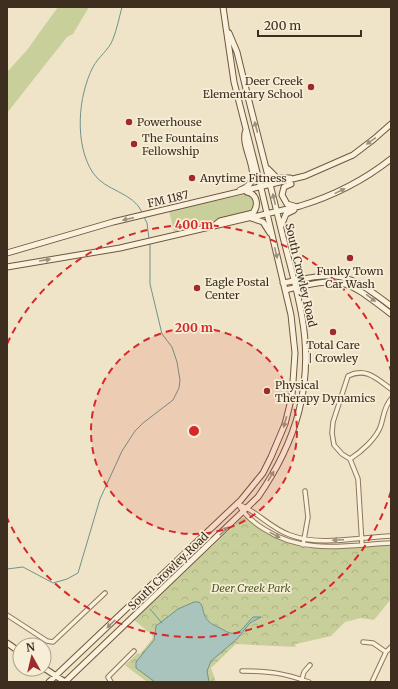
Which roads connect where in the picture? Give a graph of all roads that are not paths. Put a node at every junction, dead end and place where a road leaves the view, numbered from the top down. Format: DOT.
graph roads {
  1 [pos="223,7"];
  2 [pos="227,26"];
  3 [pos="249,100"];
  4 [pos="239,103"];
  5 [pos="391,124"];
  6 [pos="246,130"];
  7 [pos="353,155"];
  8 [pos="391,160"];
  9 [pos="266,164"];
  10 [pos="295,179"];
  11 [pos="271,185"];
  12 [pos="261,188"];
  13 [pos="241,192"];
  14 [pos="325,199"];
  15 [pos="181,206"];
  16 [pos="300,206"];
  17 [pos="277,212"];
  18 [pos="268,214"];
  19 [pos="250,218"];
  20 [pos="214,226"];
  21 [pos="281,229"];
  22 [pos="272,235"];
  23 [pos="7,253"];
  24 [pos="7,267"];
  25 [pos="346,280"];
  26 [pos="294,281"];
  27 [pos="283,283"];
  28 [pos="295,287"];
  29 [pos="285,290"];
  30 [pos="391,306"];
  31 [pos="391,314"];
  32 [pos="294,380"];
  33 [pos="305,381"];
  34 [pos="391,389"];
  35 [pos="391,399"];
  36 [pos="350,459"];
  37 [pos="305,491"];
  38 [pos="238,504"];
  39 [pos="248,508"];
  40 [pos="243,512"];
  41 [pos="391,536"];
  42 [pos="362,538"];
  43 [pos="304,539"];
  44 [pos="391,543"];
  45 [pos="362,545"];
  46 [pos="302,546"];
  47 [pos="105,593"];
  48 [pos="7,615"];
  49 [pos="363,642"];
  50 [pos="391,647"];
  51 [pos="134,651"];
  52 [pos="386,652"];
  53 [pos="310,665"];
  54 [pos="242,672"];
  55 [pos="52,674"];
  56 [pos="55,676"];
  57 [pos="301,681"];
  58 [pos="49,682"];
  59 [pos="65,682"];
  60 [pos="111,682"];
  61 [pos="309,682"];
  62 [pos="372,682"];
  1 -- 2 [label="main road, South Crowley Road"];
  2 -- 3 [label="main road, South Crowley Road"];
  2 -- 4 [label="main road, South Crowley Road"];
  3 -- 4 [label="main road"];
  9 -- 3 [label="main road, South Crowley Road, one-way"];
  4 -- 6 [label="main road, South Crowley Road"];
  5 -- 7 [label="main road, FM 1187 / FM 1187, one-way"];
  6 -- 12 [label="main road, South Crowley Road"];
  6 -- 15 [label="main road"];
  7 -- 10 [label="main road, FM 1187 / FM 1187"];
  7 -- 16 [label="main road"];
  14 -- 8 [label="main road, one-way"];
  9 -- 10 [label="main road"];
  9 -- 11 [label="main road, South Crowley Road"];
  10 -- 11 [label="main road, FM 1187 / FM 1187"];
  11 -- 12 [label="main road, FM 1187 / FM 1187"];
  17 -- 11 [label="main road, South Crowley Road, one-way"];
  12 -- 13 [label="main road, FM 1187 / FM 1187"];
  12 -- 18 [label="main road, South Crowley Road"];
  13 -- 15 [label="main road, FM 1187 / FM 1187"];
  13 -- 20 [label="main road"];
  14 -- 16 [label="main road"];
  14 -- 21 [label="main road"];
  15 -- 23 [label="main road, FM 1187 / FM 1187, one-way"];
  16 -- 17 [label="main road"];
  17 -- 18 [label="main road"];
  17 -- 21 [label="main road, South Crowley Road"];
  18 -- 19 [label="main road"];
  18 -- 22 [label="main road, South Crowley Road"];
  19 -- 20 [label="main road"];
  19 -- 22 [label="main road"];
  24 -- 20 [label="main road, one-way"];
  21 -- 26 [label="main road, South Crowley Road"];
  22 -- 27 [label="main road, South Crowley Road, one-way"];
  25 -- 26 [label="main road"];
  25 -- 28 [label="main road"];
  25 -- 30 [label="main road"];
  25 -- 31 [label="main road, one-way"];
  26 -- 27 [label="main road"];
  26 -- 28 [label="main road, South Crowley Road"];
  27 -- 29 [label="main road, South Crowley Road"];
  28 -- 29 [label="main road"];
  28 -- 33 [label="main road, South Crowley Road"];
  29 -- 32 [label="main road, South Crowley Road"];
  32 -- 33 [label="main road"];
  32 -- 38 [label="main road, South Crowley Road, one-way"];
  39 -- 33 [label="main road, South Crowley Road, one-way"];
  34 -- 36 [label="street"];
  35 -- 36 [label="street"];
  36 -- 42 [label="street"];
  37 -- 43 [label="street"];
  38 -- 39 [label="street"];
  38 -- 40 [label="street"];
  38 -- 56 [label="main road, South Crowley Road, one-way"];
  39 -- 40 [label="main road, South Crowley Road"];
  39 -- 43 [label="street"];
  40 -- 46 [label="street, one-way"];
  59 -- 40 [label="main road, South Crowley Road, one-way"];
  41 -- 42 [label="street"];
  42 -- 43 [label="street, one-way"];
  42 -- 45 [label="street"];
  43 -- 46 [label="street"];
  44 -- 45 [label="street"];
  45 -- 46 [label="street"];
  47 -- 48 [label="street"];
  49 -- 52 [label="street"];
  50 -- 52 [label="street"];
  51 -- 60 [label="street"];
  52 -- 62 [label="street"];
  53 -- 57 [label="street"];
  54 -- 57 [label="street"];
  55 -- 56 [label="main road"];
  56 -- 58 [label="main road, South Crowley Road"];
  56 -- 59 [label="main road"];
  57 -- 61 [label="street"];
}
